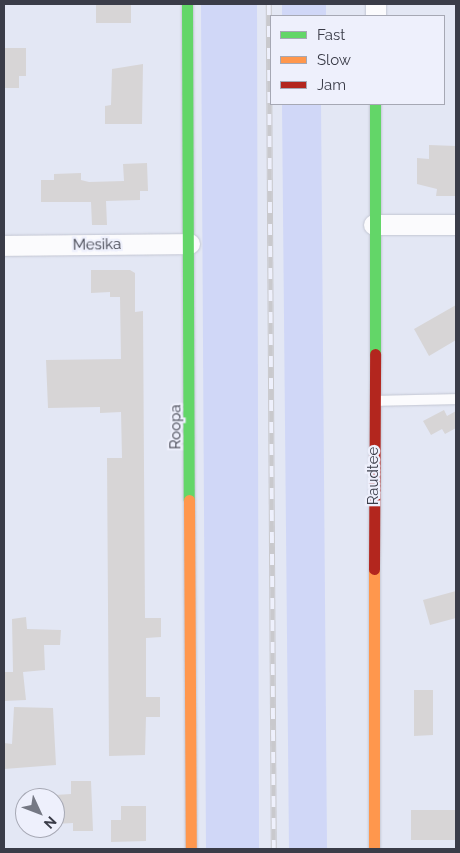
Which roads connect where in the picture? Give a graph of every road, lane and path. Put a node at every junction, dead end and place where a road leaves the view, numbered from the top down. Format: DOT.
graph roads {
  1 [pos="187,4"];
  2 [pos="375,105"];
  3 [pos="374,224"];
  4 [pos="456,225"];
  5 [pos="190,244"];
  6 [pos="4,246"];
  7 [pos="456,400"];
  8 [pos="374,401"];
  9 [pos="191,849"];
  10 [pos="374,849"];
  1 -- 5 [label="street, Roopa"];
  2 -- 3 [label="street, Raudtee"];
  3 -- 4 [label="street"];
  3 -- 8 [label="street, Raudtee"];
  5 -- 6 [label="street, Mesika"];
  5 -- 9 [label="street, Roopa"];
  7 -- 8 [label="lane"];
  8 -- 10 [label="street, Raudtee"];
}
